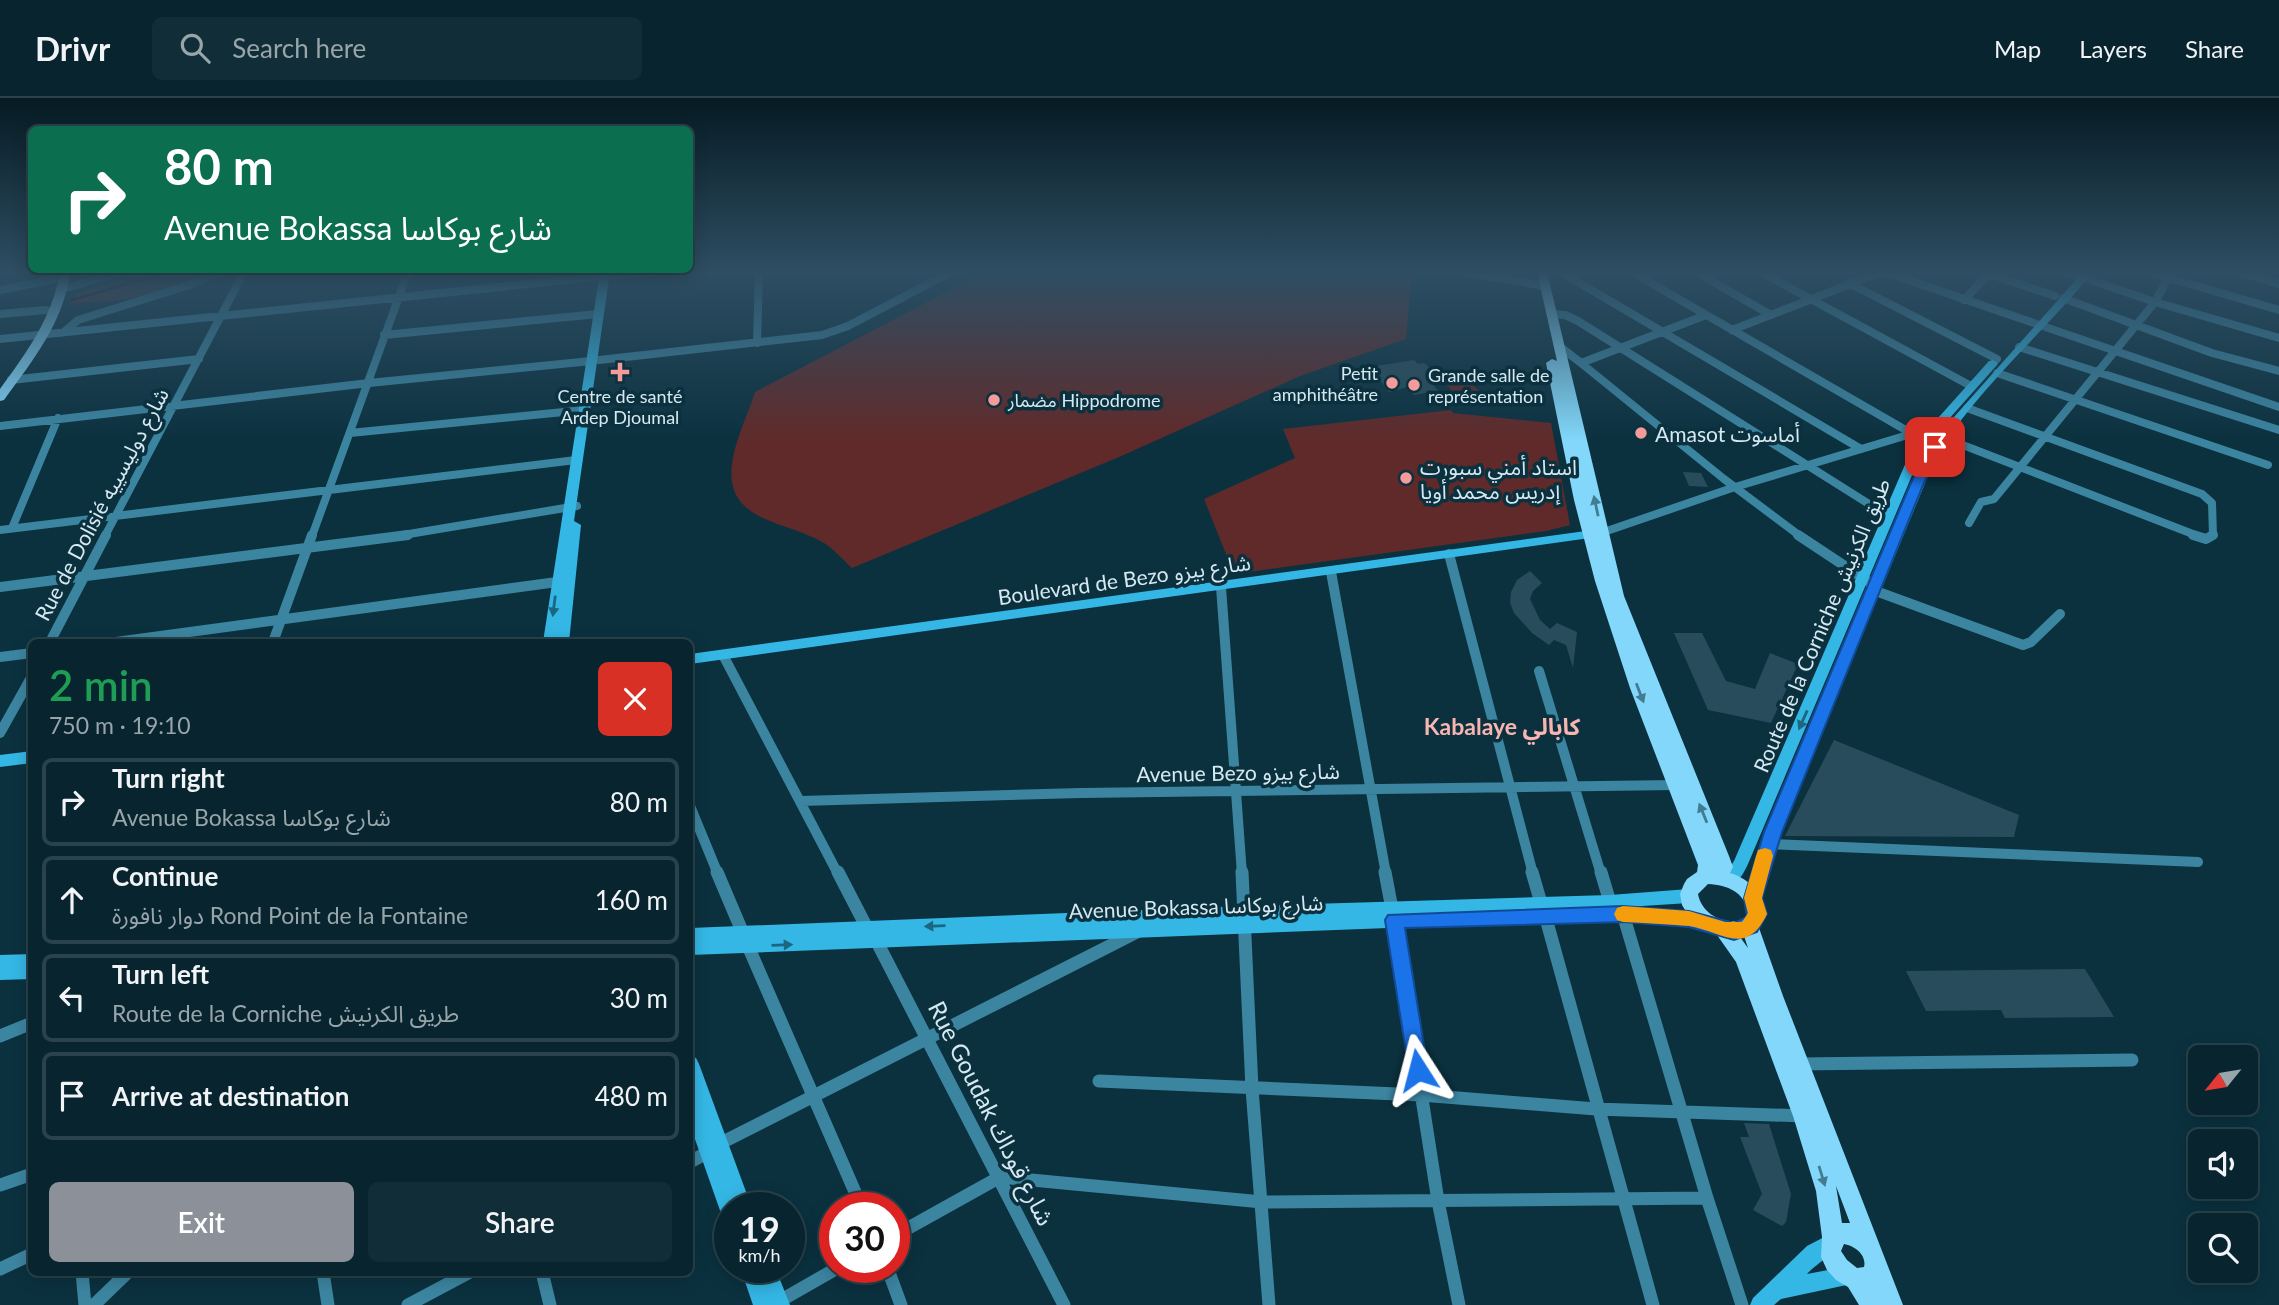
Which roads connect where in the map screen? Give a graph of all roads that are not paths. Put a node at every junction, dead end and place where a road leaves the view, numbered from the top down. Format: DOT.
graph roads {
  1 [pos="41,328"];
  2 [pos="68,328"];
  3 [pos="91,328"];
  4 [pos="215,328"];
  5 [pos="387,328"];
  6 [pos="452,328"];
  7 [pos="597,328"];
  8 [pos="600,328"];
  9 [pos="757,328"];
  10 [pos="839,328"];
  11 [pos="1550,328"];
  12 [pos="1555,328"];
  13 [pos="1589,328"];
  14 [pos="1659,328"];
  15 [pos="1671,328"];
  16 [pos="1729,328"];
  17 [pos="1736,328"];
  18 [pos="1865,328"];
  19 [pos="1936,328"];
  20 [pos="2029,328"];
  21 [pos="2031,328"];
  22 [pos="2054,328"];
  23 [pos="2132,328"];
  24 [pos="2144,328"];
  25 [pos="2246,328"];
  26 [pos="1732,330"];
  27 [pos="65,331"];
  28 [pos="1664,331"];
  29 [pos="39,334"];
  30 [pos="384,335"];
  31 [pos="2279,338"];
  32 [pos="0,339"];
  33 [pos="757,343"];
  34 [pos="1558,345"];
  35 [pos="2019,347"];
  36 [pos="1619,348"];
  37 [pos="2115,349"];
  38 [pos="199,359"];
  39 [pos="1997,359"];
  40 [pos="595,360"];
  41 [pos="1581,363"];
  42 [pos="2279,371"];
  43 [pos="1997,373"];
  44 [pos="2096,373"];
  45 [pos="6,382"];
  46 [pos="369,383"];
  47 [pos="1971,386"];
  48 [pos="0,397"];
  49 [pos="2076,400"];
  50 [pos="175,405"];
  51 [pos="2279,407"];
  52 [pos="1967,408"];
  53 [pos="583,410"];
  54 [pos="58,418"];
  55 [pos="0,426"];
  56 [pos="2279,429"];
  57 [pos="350,433"];
  58 [pos="1574,433"];
  59 [pos="1917,437"];
  60 [pos="1942,437"];
  61 [pos="2045,438"];
  62 [pos="1861,449"];
  63 [pos="576,460"];
  64 [pos="2268,465"];
  65 [pos="1807,466"];
  66 [pos="2020,468"];
  67 [pos="1732,488"];
  68 [pos="328,490"];
  69 [pos="573,507"];
  70 [pos="118,515"];
  71 [pos="1888,516"];
  72 [pos="1969,523"];
  73 [pos="12,528"];
  74 [pos="0,530"];
  75 [pos="1595,534"];
  76 [pos="307,550"];
  77 [pos="1449,554"];
  78 [pos="1331,572"];
  79 [pos="86,575"];
  80 [pos="1862,578"];
  81 [pos="557,582"];
  82 [pos="0,587"];
  83 [pos="1221,587"];
  84 [pos="1874,588"];
  85 [pos="2060,614"];
  86 [pos="281,620"];
  87 [pos="52,639"];
  88 [pos="138,639"];
  89 [pos="274,639"];
  90 [pos="550,639"];
  91 [pos="562,639"];
  92 [pos="28,654"];
  93 [pos="723,655"];
  94 [pos="0,657"];
  95 [pos="693,659"];
  96 [pos="1539,671"];
  97 [pos="28,683"];
  98 [pos="0,733"];
  99 [pos="28,758"];
  100 [pos="0,761"];
  101 [pos="1676,785"];
  102 [pos="1573,786"];
  103 [pos="1508,787"];
  104 [pos="1370,789"];
  105 [pos="1236,791"];
  106 [pos="801,801"];
  107 [pos="693,813"];
  108 [pos="1769,844"];
  109 [pos="2199,862"];
  110 [pos="1718,877"];
  111 [pos="1689,896"];
  112 [pos="1753,898"];
  113 [pos="1610,902"];
  114 [pos="1543,909"];
  115 [pos="1623,914"];
  116 [pos="1393,915"];
  117 [pos="1245,920"];
  118 [pos="1705,922"];
  119 [pos="1751,927"];
  120 [pos="1724,930"];
  121 [pos="1140,931"];
  122 [pos="693,935"];
  123 [pos="872,935"];
  124 [pos="745,939"];
  125 [pos="693,948"];
  126 [pos="28,961"];
  127 [pos="0,962"];
  128 [pos="28,972"];
  129 [pos="0,973"];
  130 [pos="28,1025"];
  131 [pos="0,1037"];
  132 [pos="928,1038"];
  133 [pos="2132,1060"];
  134 [pos="1792,1064"];
  135 [pos="693,1074"];
  136 [pos="1099,1082"];
  137 [pos="1252,1088"];
  138 [pos="813,1096"];
  139 [pos="1421,1096"];
  140 [pos="693,1107"];
  141 [pos="1596,1109"];
  142 [pos="1681,1111"];
  143 [pos="1811,1116"];
  144 [pos="714,1148"];
  145 [pos="693,1159"];
  146 [pos="28,1175"];
  147 [pos="1000,1177"];
  148 [pos="0,1185"];
  149 [pos="725,1192"];
  150 [pos="735,1192"];
  151 [pos="855,1192"];
  152 [pos="1707,1198"];
  153 [pos="1622,1199"];
  154 [pos="1438,1201"];
  155 [pos="1262,1202"];
  156 [pos="910,1227"];
  157 [pos="1831,1240"];
  158 [pos="1874,1255"];
  159 [pos="28,1256"];
  160 [pos="0,1269"];
  161 [pos="82,1276"];
  162 [pos="124,1276"];
  163 [pos="324,1276"];
  164 [pos="462,1276"];
  165 [pos="543,1276"];
  166 [pos="1853,1277"];
  167 [pos="819,1278"];
  168 [pos="760,1283"];
  169 [pos="769,1283"];
  170 [pos="893,1283"];
  171 [pos="1779,1289"];
  172 [pos="774,1304"];
  173 [pos="85,1305"];
  174 [pos="94,1305"];
  175 [pos="328,1305"];
  176 [pos="408,1305"];
  177 [pos="550,1305"];
  178 [pos="901,1305"];
  179 [pos="1064,1305"];
  180 [pos="1269,1305"];
  181 [pos="1459,1305"];
  182 [pos="1653,1305"];
  183 [pos="1742,1305"];
  184 [pos="1760,1305"];
  185 [pos="1872,1305"];
  186 [pos="1892,1305"];
  1 -- 29 [label="main road"];
  2 -- 27 [label="street"];
  3 -- 27 [label="street"];
  4 -- 38 [label="street, Rue de Dolisié شارع دوليسييه"];
  5 -- 30 [label="street"];
  6 -- 30 [label="street"];
  7 -- 40 [label="street"];
  8 -- 40 [label="street"];
  9 -- 33 [label="street"];
  10 -- 33 [label="street"];
  11 -- 58 [label="main road"];
  12 -- 34 [label="main road"];
  13 -- 36 [label="street"];
  14 -- 28 [label="street"];
  15 -- 28 [label="street"];
  16 -- 26 [label="street"];
  17 -- 26 [label="street"];
  18 -- 47 [label="street"];
  19 -- 39 [label="street"];
  20 -- 39 [label="street, Route de la Corniche طريق الكرنيش"];
  21 -- 35 [label="street, Route de la Corniche طريق الكرنيش"];
  22 -- 37 [label="street"];
  23 -- 37 [label="street"];
  24 -- 42 [label="street"];
  25 -- 31 [label="street"];
  26 -- 59 [label="street"];
  27 -- 29 [label="street"];
  28 -- 36 [label="street"];
  28 -- 62 [label="street"];
  29 -- 32 [label="street"];
  29 -- 45 [label="main road"];
  30 -- 46 [label="street"];
  33 -- 40 [label="street"];
  34 -- 41 [label="street"];
  34 -- 58 [label="main road"];
  35 -- 43 [label="street, Route de la Corniche طريق الكرنيش"];
  35 -- 44 [label="street"];
  36 -- 41 [label="street"];
  36 -- 65 [label="street"];
  37 -- 44 [label="street"];
  37 -- 51 [label="street"];
  38 -- 45 [label="street"];
  38 -- 50 [label="street, Rue de Dolisié شارع دوليسييه"];
  39 -- 47 [label="street, Route de la Corniche طريق الكرنيش"];
  40 -- 46 [label="street"];
  40 -- 53 [label="street"];
  40 -- 69 [label="street"];
  41 -- 67 [label="street"];
  43 -- 49 [label="street"];
  43 -- 52 [label="street, Route de la Corniche طريق الكرنيش"];
  44 -- 49 [label="street"];
  44 -- 56 [label="street"];
  45 -- 48 [label="main road"];
  46 -- 50 [label="street"];
  46 -- 57 [label="street"];
  47 -- 59 [label="street, Route de la Corniche طريق الكرنيش"];
  49 -- 61 [label="street"];
  49 -- 64 [label="street"];
  50 -- 54 [label="street"];
  50 -- 70 [label="street, Rue de Dolisié شارع دوليسييه"];
  52 -- 60 [label="street, Route de la Corniche طريق الكرنيش"];
  52 -- 61 [label="street"];
  53 -- 57 [label="street"];
  53 -- 63 [label="street"];
  54 -- 55 [label="street"];
  54 -- 73 [label="street"];
  57 -- 68 [label="street"];
  58 -- 75 [label="main road"];
  59 -- 62 [label="street"];
  59 -- 71 [label="street, Route de la Corniche طريق الكرنيش"];
  60 -- 66 [label="street"];
  60 -- 84 [label="street, Route de la Corniche طريق الكرنيش"];
  61 -- 66 [label="street"];
  61 -- 66 [label="street"];
  62 -- 65 [label="street"];
  63 -- 68 [label="street"];
  63 -- 69 [label="street"];
  65 -- 67 [label="street"];
  65 -- 71 [label="street"];
  66 -- 72 [label="street"];
  67 -- 75 [label="street"];
  67 -- 80 [label="street"];
  68 -- 70 [label="street"];
  68 -- 76 [label="street"];
  69 -- 76 [label="street"];
  69 -- 81 [label="street"];
  69 -- 91 [label="street"];
  70 -- 73 [label="street"];
  70 -- 79 [label="street, Rue de Dolisié شارع دوليسييه"];
  71 -- 80 [label="street, Route de la Corniche طريق الكرنيش"];
  73 -- 74 [label="street"];
  75 -- 77 [label="street, Boulevard de Bezo شارع بيزو"];
  75 -- 101 [label="main road, one-way"];
  110 -- 75 [label="main road, one-way"];
  76 -- 79 [label="street"];
  76 -- 86 [label="street"];
  77 -- 78 [label="street, Boulevard de Bezo شارع بيزو"];
  77 -- 103 [label="street"];
  78 -- 83 [label="street, Boulevard de Bezo شارع بيزو"];
  78 -- 104 [label="street"];
  79 -- 82 [label="street"];
  79 -- 87 [label="street, Rue de Dolisié شارع دوليسييه"];
  80 -- 84 [label="street"];
  80 -- 110 [label="street, Route de la Corniche طريق الكرنيش, one-way"];
  81 -- 86 [label="street"];
  81 -- 90 [label="street, one-way"];
  83 -- 93 [label="street, Boulevard de Bezo شارع بيزو"];
  83 -- 105 [label="street"];
  84 -- 85 [label="street"];
  84 -- 108 [label="street, Route de la Corniche طريق الكرنيش"];
  86 -- 88 [label="street"];
  86 -- 89 [label="street"];
  92 -- 94 [label="street"];
  93 -- 95 [label="street, Boulevard de Bezo شارع بيزو"];
  93 -- 106 [label="street, Rue Goudak شارع قوداك"];
  96 -- 102 [label="street"];
  97 -- 98 [label="street"];
  99 -- 100 [label="street"];
  101 -- 102 [label="street, Avenue Bezo شارع بيزو"];
  101 -- 110 [label="main road"];
  102 -- 103 [label="street, Avenue Bezo شارع بيزو"];
  102 -- 113 [label="street"];
  103 -- 104 [label="street, Avenue Bezo شارع بيزو"];
  103 -- 114 [label="street"];
  104 -- 105 [label="street, Avenue Bezo شارع بيزو"];
  104 -- 116 [label="street"];
  105 -- 106 [label="street, Avenue Bezo شارع بيزو"];
  105 -- 117 [label="street"];
  106 -- 123 [label="street, Rue Goudak شارع قوداك"];
  107 -- 124 [label="street"];
  108 -- 109 [label="street"];
  108 -- 112 [label="street, Route de la Corniche طريق الكرنيش"];
  110 -- 111 [label="main road"];
  110 -- 112 [label="main road"];
  111 -- 113 [label="street, Avenue Bokassa شارع بوكاسا"];
  111 -- 118 [label="main road"];
  112 -- 119 [label="main road"];
  113 -- 114 [label="street, Avenue Bokassa شارع بوكاسا"];
  114 -- 115 [label="street, Avenue Bokassa شارع بوكاسا"];
  114 -- 116 [label="street, Avenue Bokassa شارع بوكاسا"];
  114 -- 141 [label="street"];
  115 -- 118 [label="street, Avenue Bokassa شارع بوكاسا"];
  115 -- 142 [label="street"];
  116 -- 117 [label="street, Avenue Bokassa شارع بوكاسا"];
  116 -- 139 [label="street"];
  117 -- 121 [label="street, Avenue Bokassa شارع بوكاسا"];
  117 -- 123 [label="street, Avenue Bokassa شارع بوكاسا, one-way"];
  117 -- 137 [label="street"];
  118 -- 120 [label="main road"];
  119 -- 120 [label="main road"];
  119 -- 134 [label="main road"];
  120 -- 134 [label="main road"];
  121 -- 123 [label="street, Avenue Bokassa شارع بوكاسا"];
  121 -- 132 [label="street"];
  122 -- 124 [label="street, Avenue Bokassa شارع بوكاسا"];
  123 -- 124 [label="street, Avenue Bokassa شارع بوكاسا"];
  123 -- 132 [label="street, Rue Goudak شارع قوداك"];
  124 -- 125 [label="street, Avenue Bokassa شارع بوكاسا"];
  124 -- 138 [label="street"];
  126 -- 127 [label="street"];
  128 -- 129 [label="street"];
  130 -- 131 [label="street"];
  132 -- 138 [label="street"];
  132 -- 147 [label="street, Rue Goudak شارع قوداك"];
  133 -- 134 [label="street"];
  134 -- 143 [label="main road"];
  135 -- 144 [label="street"];
  136 -- 137 [label="street"];
  137 -- 139 [label="street"];
  137 -- 155 [label="street"];
  138 -- 144 [label="street"];
  138 -- 151 [label="street"];
  139 -- 141 [label="street"];
  139 -- 154 [label="street"];
  140 -- 144 [label="street"];
  141 -- 142 [label="street"];
  141 -- 153 [label="street"];
  142 -- 143 [label="street"];
  142 -- 152 [label="street"];
  143 -- 157 [label="main road, one-way"];
  143 -- 158 [label="main road"];
  144 -- 145 [label="street"];
  144 -- 149 [label="street"];
  144 -- 150 [label="street"];
  146 -- 148 [label="street"];
  147 -- 155 [label="street"];
  147 -- 156 [label="street"];
  147 -- 179 [label="street, Rue Goudak شارع قوداك"];
  152 -- 153 [label="street"];
  152 -- 183 [label="street"];
  153 -- 154 [label="street"];
  153 -- 182 [label="street"];
  154 -- 155 [label="street"];
  154 -- 181 [label="street"];
  155 -- 180 [label="street"];
  157 -- 158 [label="main road"];
  157 -- 166 [label="main road"];
  157 -- 171 [label="street"];
  158 -- 166 [label="main road"];
  158 -- 186 [label="main road"];
  159 -- 160 [label="street"];
  161 -- 173 [label="street"];
  162 -- 174 [label="street"];
  163 -- 175 [label="street"];
  164 -- 176 [label="street"];
  165 -- 177 [label="street"];
  166 -- 171 [label="street"];
  166 -- 185 [label="main road"];
  167 -- 172 [label="street"];
  168 -- 172 [label="street"];
  169 -- 172 [label="street"];
  170 -- 178 [label="street"];
  171 -- 184 [label="street"];
}
